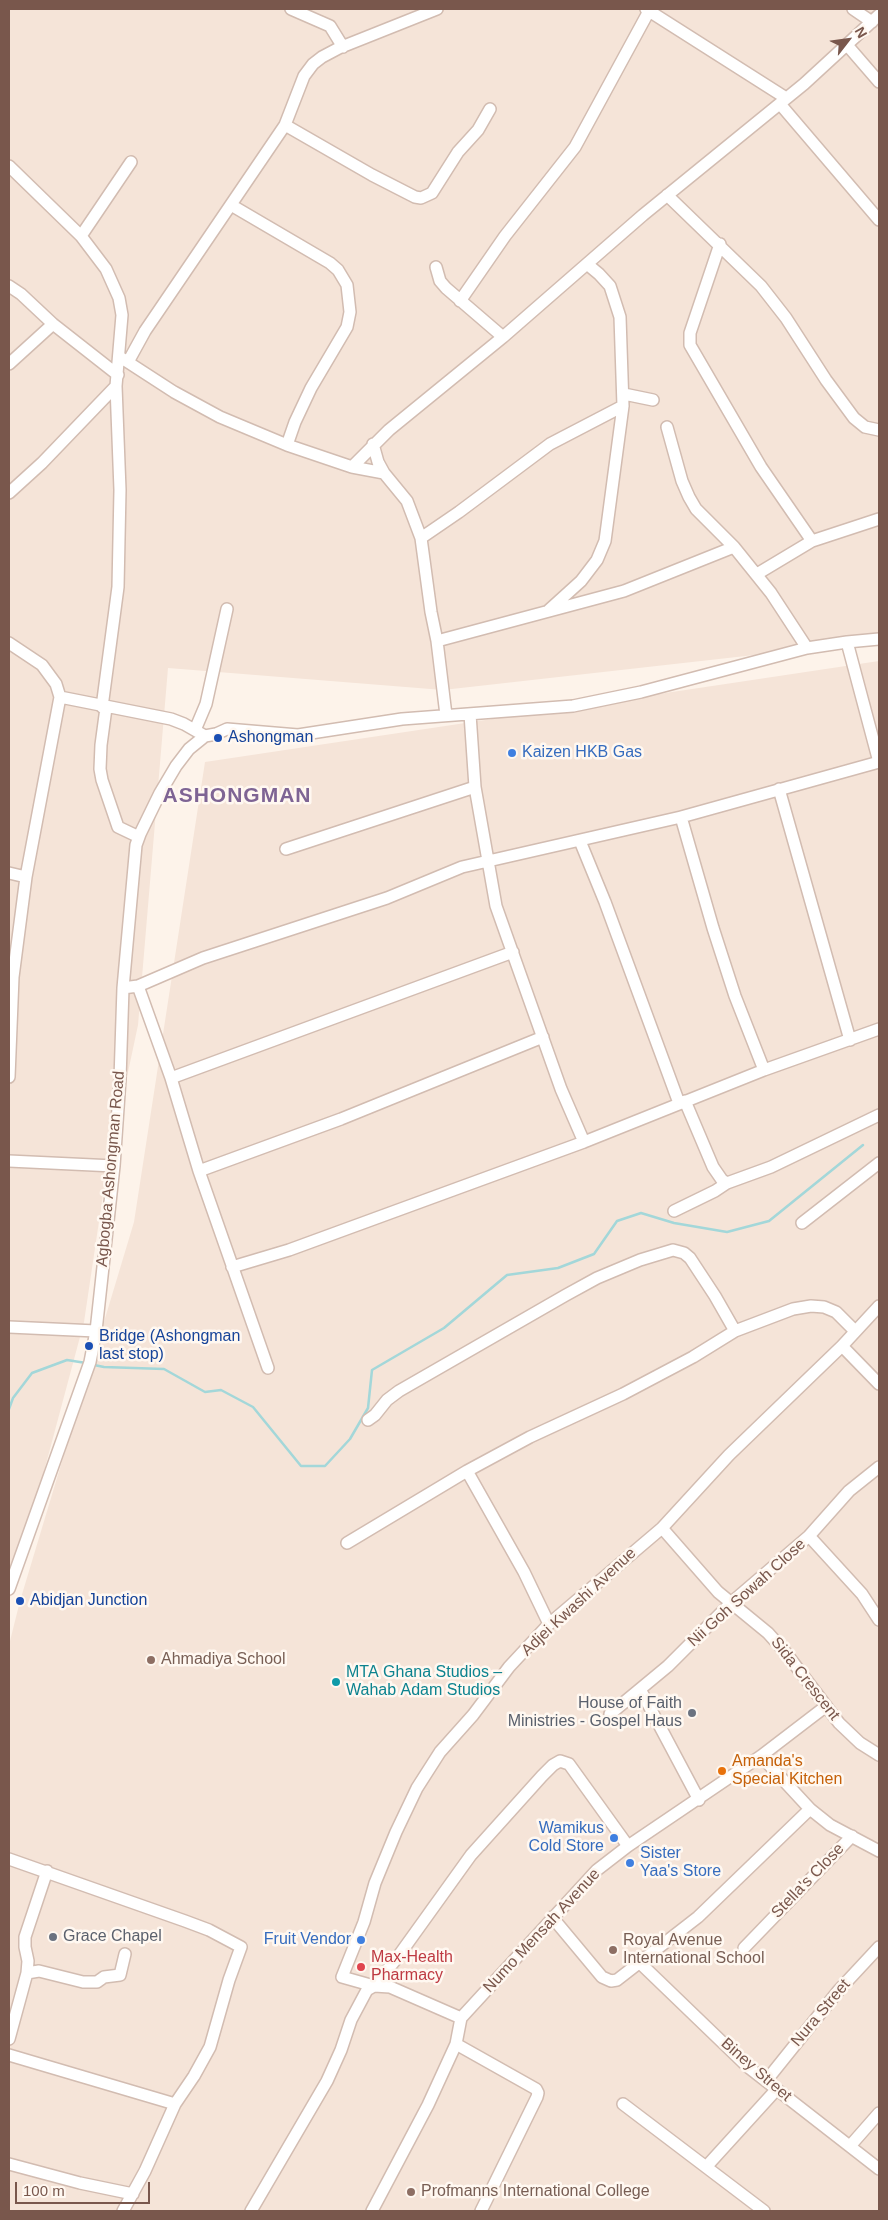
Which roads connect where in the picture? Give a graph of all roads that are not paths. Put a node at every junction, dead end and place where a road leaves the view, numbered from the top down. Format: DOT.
graph roads {
  1 [pos="291,9"];
  2 [pos="437,9"];
  3 [pos="853,9"];
  4 [pos="647,10"];
  5 [pos="875,18"];
  6 [pos="847,45"];
  7 [pos="343,47"];
  8 [pos="879,82"];
  9 [pos="783,101"];
  10 [pos="490,109"];
  11 [pos="285,125"];
  12 [pos="131,162"];
  13 [pos="9,166"];
  14 [pos="667,195"];
  15 [pos="231,205"];
  16 [pos="879,220"];
  17 [pos="81,236"];
  18 [pos="720,244"];
  19 [pos="587,264"];
  20 [pos="436,268"];
  21 [pos="9,286"];
  22 [pos="460,301"];
  23 [pos="53,324"];
  24 [pos="503,337"];
  25 [pos="124,359"];
  26 [pos="10,362"];
  27 [pos="117,381"];
  28 [pos="624,394"];
  29 [pos="653,400"];
  30 [pos="623,406"];
  31 [pos="666,427"];
  32 [pos="879,430"];
  33 [pos="373,444"];
  34 [pos="287,445"];
  35 [pos="352,466"];
  36 [pos="384,473"];
  37 [pos="9,493"];
  38 [pos="879,518"];
  39 [pos="421,538"];
  40 [pos="812,541"];
  41 [pos="734,547"];
  42 [pos="757,574"];
  43 [pos="226,609"];
  44 [pos="549,610"];
  45 [pos="879,639"];
  46 [pos="437,641"];
  47 [pos="847,642"];
  48 [pos="9,643"];
  49 [pos="807,648"];
  50 [pos="60,697"];
  51 [pos="104,707"];
  52 [pos="470,714"];
  53 [pos="446,715"];
  54 [pos="200,733"];
  55 [pos="879,762"];
  56 [pos="475,787"];
  57 [pos="779,789"];
  58 [pos="681,817"];
  59 [pos="139,837"];
  60 [pos="580,841"];
  61 [pos="286,849"];
  62 [pos="488,861"];
  63 [pos="9,873"];
  64 [pos="26,877"];
  65 [pos="513,952"];
  66 [pos="11,977"];
  67 [pos="138,986"];
  68 [pos="123,988"];
  69 [pos="879,1029"];
  70 [pos="543,1037"];
  71 [pos="850,1040"];
  72 [pos="764,1070"];
  73 [pos="9,1077"];
  74 [pos="171,1078"];
  75 [pos="682,1102"];
  76 [pos="879,1115"];
  77 [pos="584,1142"];
  78 [pos="9,1161"];
  79 [pos="879,1163"];
  80 [pos="114,1166"];
  81 [pos="199,1171"];
  82 [pos="727,1183"];
  83 [pos="674,1211"];
  84 [pos="802,1223"];
  85 [pos="232,1266"];
  86 [pos="879,1306"];
  87 [pos="9,1327"];
  88 [pos="96,1331"];
  89 [pos="735,1331"];
  90 [pos="855,1331"];
  91 [pos="842,1346"];
  92 [pos="268,1368"];
  93 [pos="879,1384"];
  94 [pos="368,1420"];
  95 [pos="879,1468"];
  96 [pos="467,1471"];
  97 [pos="662,1528"];
  98 [pos="809,1536"];
  99 [pos="347,1542"];
  100 [pos="9,1589"];
  101 [pos="732,1602"];
  102 [pos="879,1620"];
  103 [pos="549,1624"];
  104 [pos="640,1689"];
  105 [pos="825,1707"];
  106 [pos="610,1714"];
  107 [pos="879,1755"];
  108 [pos="761,1756"];
  109 [pos="699,1800"];
  110 [pos="810,1809"];
  111 [pos="852,1836"];
  112 [pos="628,1846"];
  113 [pos="879,1851"];
  114 [pos="9,1859"];
  115 [pos="47,1871"];
  116 [pos="552,1917"];
  117 [pos="879,1947"];
  118 [pos="744,1948"];
  119 [pos="125,1954"];
  120 [pos="640,1963"];
  121 [pos="27,1973"];
  122 [pos="374,1986"];
  123 [pos="461,2018"];
  124 [pos="9,2039"];
  125 [pos="456,2044"];
  126 [pos="9,2055"];
  127 [pos="766,2081"];
  128 [pos="776,2090"];
  129 [pos="174,2104"];
  130 [pos="623,2104"];
  131 [pos="879,2114"];
  132 [pos="850,2146"];
  133 [pos="9,2164"];
  134 [pos="706,2167"];
  135 [pos="879,2170"];
  136 [pos="133,2194"];
  137 [pos="484,2210"];
  138 [pos="123,2211"];
  139 [pos="251,2211"];
  140 [pos="372,2211"];
  141 [pos="764,2211"];
  1 -- 7 [label="street"];
  2 -- 7 [label="street"];
  3 -- 5 [label="street"];
  4 -- 9 [label="street"];
  4 -- 22 [label="street"];
  5 -- 6 [label="street"];
  6 -- 8 [label="street"];
  6 -- 9 [label="street"];
  7 -- 11 [label="street"];
  9 -- 14 [label="street"];
  9 -- 16 [label="street"];
  10 -- 11 [label="street"];
  11 -- 15 [label="street"];
  12 -- 17 [label="street"];
  13 -- 17 [label="street"];
  14 -- 18 [label="street"];
  14 -- 19 [label="street"];
  15 -- 25 [label="street"];
  15 -- 34 [label="street"];
  17 -- 25 [label="street"];
  18 -- 32 [label="street"];
  18 -- 40 [label="street"];
  19 -- 24 [label="street"];
  19 -- 28 [label="street"];
  20 -- 22 [label="street"];
  21 -- 23 [label="street"];
  22 -- 24 [label="street"];
  23 -- 26 [label="street"];
  23 -- 27 [label="street"];
  24 -- 33 [label="street"];
  25 -- 27 [label="street"];
  25 -- 34 [label="street"];
  27 -- 37 [label="street"];
  27 -- 51 [label="street"];
  28 -- 29 [label="street"];
  28 -- 30 [label="street"];
  30 -- 39 [label="street"];
  30 -- 44 [label="street"];
  31 -- 41 [label="street"];
  33 -- 35 [label="street"];
  33 -- 36 [label="street"];
  34 -- 35 [label="street"];
  35 -- 36 [label="street"];
  36 -- 39 [label="street"];
  38 -- 40 [label="street"];
  39 -- 46 [label="street"];
  40 -- 42 [label="street"];
  41 -- 42 [label="street"];
  41 -- 44 [label="street"];
  42 -- 49 [label="street"];
  43 -- 54 [label="street"];
  44 -- 46 [label="street"];
  45 -- 47 [label="street"];
  46 -- 53 [label="street"];
  47 -- 49 [label="street"];
  47 -- 55 [label="street"];
  48 -- 50 [label="street"];
  49 -- 52 [label="street"];
  50 -- 51 [label="street"];
  50 -- 64 [label="street"];
  51 -- 54 [label="street"];
  51 -- 59 [label="street"];
  52 -- 53 [label="street"];
  52 -- 56 [label="street"];
  53 -- 54 [label="street"];
  54 -- 59 [label="street, Agbogba Ashongman Road"];
  55 -- 57 [label="street"];
  56 -- 61 [label="street"];
  56 -- 62 [label="street"];
  57 -- 58 [label="street"];
  57 -- 71 [label="street"];
  58 -- 60 [label="street"];
  58 -- 72 [label="street"];
  59 -- 68 [label="street, Agbogba Ashongman Road"];
  60 -- 62 [label="street"];
  60 -- 75 [label="street"];
  62 -- 65 [label="street"];
  62 -- 67 [label="street"];
  63 -- 64 [label="street"];
  64 -- 66 [label="street"];
  65 -- 70 [label="street"];
  65 -- 74 [label="street"];
  66 -- 73 [label="street"];
  67 -- 68 [label="street"];
  67 -- 74 [label="street"];
  68 -- 80 [label="street, Agbogba Ashongman Road"];
  69 -- 71 [label="street"];
  70 -- 77 [label="street"];
  70 -- 81 [label="street"];
  71 -- 72 [label="street"];
  72 -- 75 [label="street"];
  74 -- 81 [label="street"];
  75 -- 77 [label="street"];
  75 -- 82 [label="street"];
  76 -- 82 [label="street"];
  77 -- 85 [label="street"];
  78 -- 80 [label="street"];
  79 -- 84 [label="street"];
  80 -- 88 [label="street, Agbogba Ashongman Road"];
  81 -- 85 [label="street"];
  82 -- 83 [label="street"];
  85 -- 92 [label="street"];
  86 -- 90 [label="street, Adjei Kwashi Avenue"];
  87 -- 88 [label="street"];
  88 -- 100 [label="street, Agbogba Ashongman Road"];
  89 -- 90 [label="street"];
  89 -- 94 [label="street"];
  89 -- 96 [label="street"];
  90 -- 91 [label="street, Adjei Kwashi Avenue"];
  91 -- 93 [label="street"];
  91 -- 97 [label="street, Adjei Kwashi Avenue"];
  95 -- 98 [label="street, Nii Goh Sowah Close"];
  96 -- 99 [label="street"];
  96 -- 103 [label="street"];
  97 -- 101 [label="street, Sida Crescent"];
  97 -- 103 [label="street, Adjei Kwashi Avenue"];
  98 -- 101 [label="street, Nii Goh Sowah Close"];
  98 -- 102 [label="street"];
  101 -- 104 [label="street, Nii Goh Sowah Close"];
  101 -- 105 [label="street, Sida Crescent"];
  103 -- 122 [label="street, Adjei Kwashi Avenue"];
  104 -- 106 [label="street, Nii Goh Sowah Close"];
  104 -- 109 [label="street"];
  105 -- 107 [label="street, Sida Crescent"];
  105 -- 108 [label="street, Numo Mensah Avenue"];
  108 -- 109 [label="street, Numo Mensah Avenue"];
  108 -- 110 [label="street"];
  109 -- 112 [label="street, Numo Mensah Avenue"];
  110 -- 111 [label="street"];
  110 -- 120 [label="street"];
  111 -- 113 [label="street"];
  111 -- 118 [label="street, Stella's Close"];
  112 -- 116 [label="street, Numo Mensah Avenue"];
  112 -- 122 [label="street"];
  114 -- 115 [label="street"];
  115 -- 121 [label="street"];
  115 -- 129 [label="street"];
  116 -- 120 [label="street"];
  116 -- 123 [label="street, Numo Mensah Avenue"];
  117 -- 127 [label="street, Nura Street"];
  119 -- 121 [label="street"];
  120 -- 127 [label="street, Biney Street"];
  121 -- 124 [label="street"];
  122 -- 123 [label="street"];
  122 -- 139 [label="street"];
  123 -- 125 [label="street"];
  125 -- 137 [label="street"];
  125 -- 140 [label="street"];
  126 -- 129 [label="street"];
  127 -- 128 [label="street, Biney Street"];
  128 -- 132 [label="street, Biney Street"];
  128 -- 134 [label="street"];
  129 -- 136 [label="street"];
  130 -- 134 [label="street"];
  131 -- 132 [label="street"];
  132 -- 135 [label="street, Biney Street"];
  133 -- 136 [label="street"];
  134 -- 141 [label="street"];
  136 -- 138 [label="street"];
}
